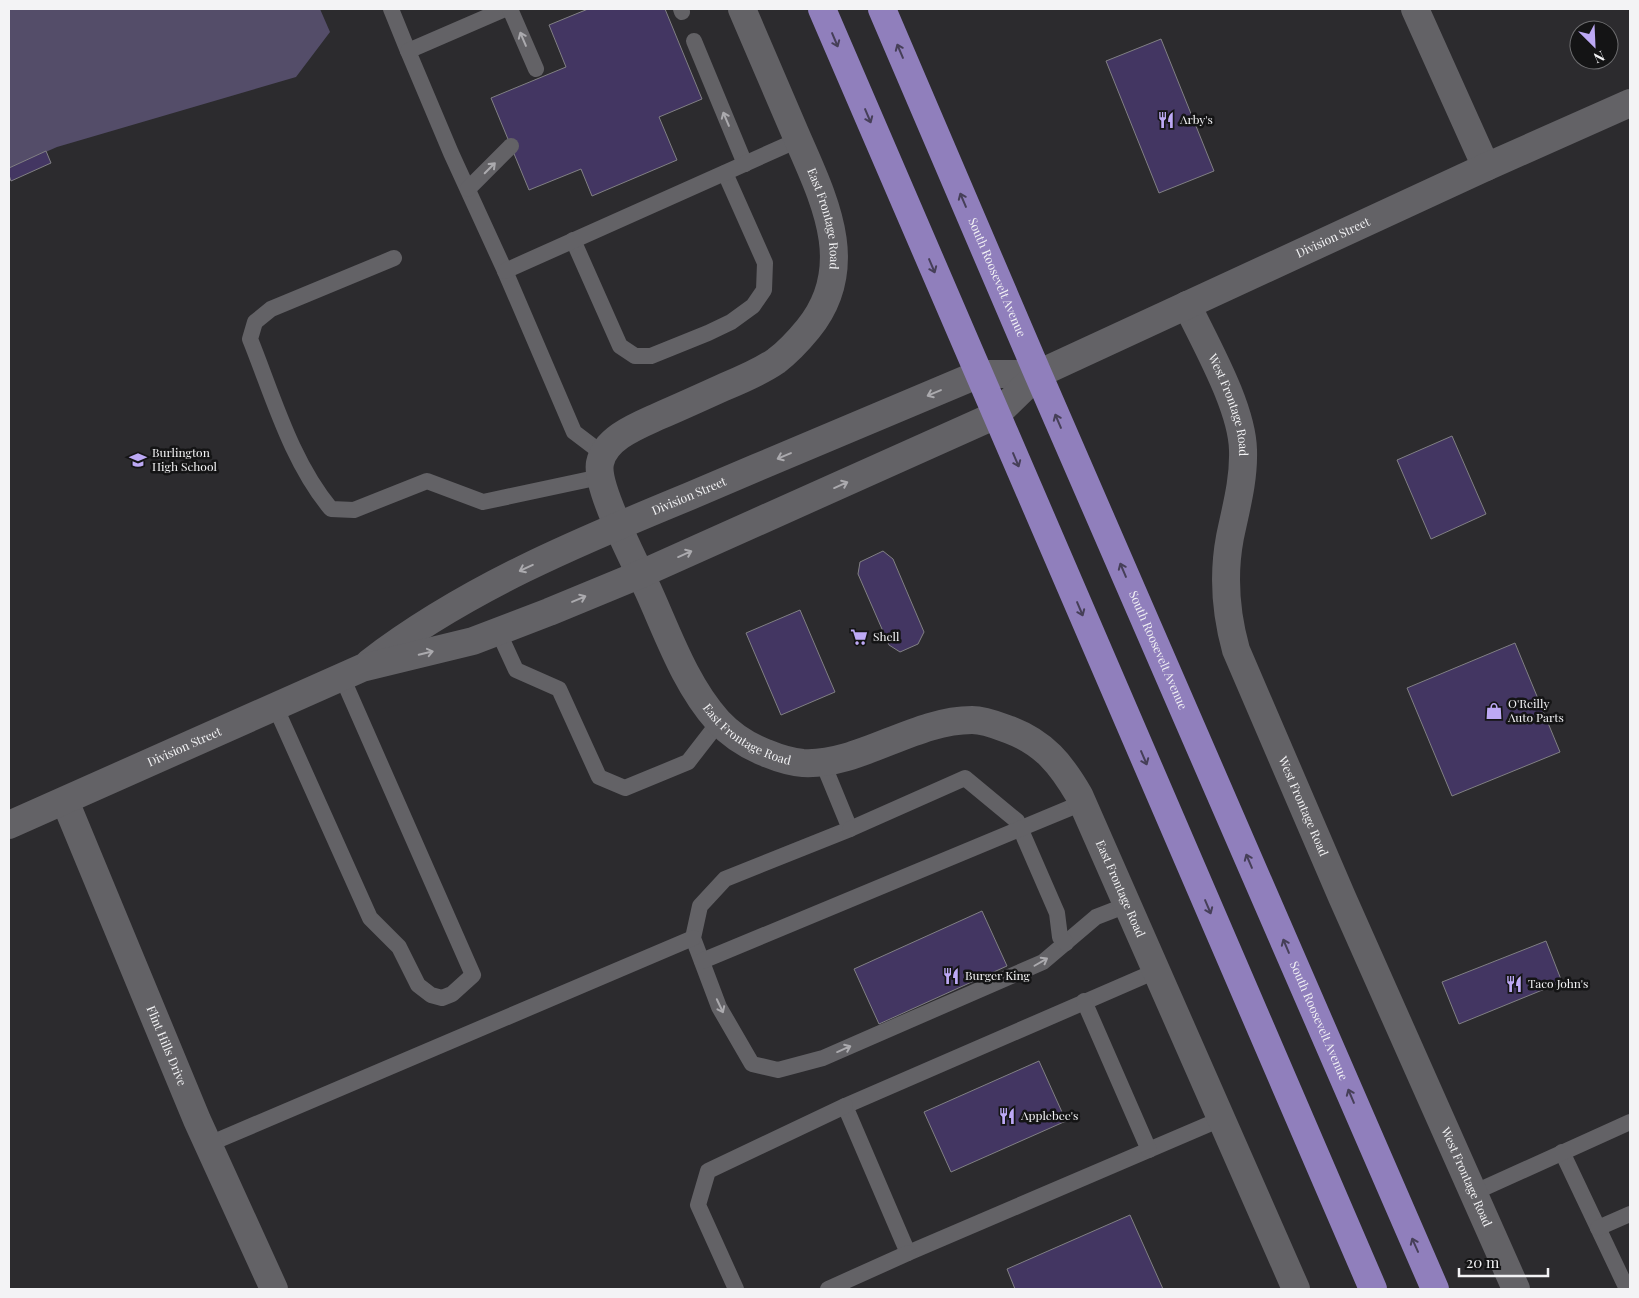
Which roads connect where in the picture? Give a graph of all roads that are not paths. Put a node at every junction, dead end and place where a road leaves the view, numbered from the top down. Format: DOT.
graph roads {
  1 [pos="391,9"];
  2 [pos="504,9"];
  3 [pos="510,9"];
  4 [pos="742,9"];
  5 [pos="822,9"];
  6 [pos="882,9"];
  7 [pos="1415,9"];
  8 [pos="694,41"];
  9 [pos="408,51"];
  10 [pos="536,69"];
  11 [pos="1630,103"];
  12 [pos="798,140"];
  13 [pos="511,146"];
  14 [pos="745,164"];
  15 [pos="1486,167"];
  16 [pos="725,173"];
  17 [pos="468,189"];
  18 [pos="573,240"];
  19 [pos="394,258"];
  20 [pos="505,271"];
  21 [pos="1187,305"];
  22 [pos="979,374"];
  23 [pos="1038,374"];
  24 [pos="996,415"];
  25 [pos="602,466"];
  26 [pos="618,526"];
  27 [pos="640,574"];
  28 [pos="498,631"];
  29 [pos="352,673"];
  30 [pos="276,706"];
  31 [pos="719,722"];
  32 [pos="826,761"];
  33 [pos="65,801"];
  34 [pos="1082,803"];
  35 [pos="9,825"];
  36 [pos="850,829"];
  37 [pos="1021,830"];
  38 [pos="1127,905"];
  39 [pos="693,938"];
  40 [pos="1066,943"];
  41 [pos="702,961"];
  42 [pos="1156,971"];
  43 [pos="1084,1001"];
  44 [pos="845,1106"];
  45 [pos="1221,1119"];
  46 [pos="1630,1122"];
  47 [pos="209,1144"];
  48 [pos="1149,1150"];
  49 [pos="1562,1152"];
  50 [pos="1473,1192"];
  51 [pos="1630,1214"];
  52 [pos="1598,1228"];
  53 [pos="908,1253"];
  54 [pos="274,1289"];
  55 [pos="736,1289"];
  56 [pos="828,1289"];
  57 [pos="1296,1289"];
  58 [pos="1373,1289"];
  59 [pos="1435,1289"];
  60 [pos="1516,1289"];
  61 [pos="1627,1289"];
  1 -- 9 [label="lane"];
  2 -- 9 [label="lane"];
  10 -- 3 [label="lane, one-way"];
  4 -- 12 [label="street, East Frontage Road"];
  5 -- 22 [label="highway, one-way"];
  23 -- 6 [label="highway, South Roosevelt Avenue, one-way"];
  7 -- 15 [label="street"];
  14 -- 8 [label="lane, one-way"];
  9 -- 17 [label="lane"];
  11 -- 15 [label="street, Division Street"];
  12 -- 14 [label="lane"];
  12 -- 25 [label="street, East Frontage Road"];
  17 -- 13 [label="lane, one-way"];
  14 -- 16 [label="lane"];
  15 -- 21 [label="street, Division Street"];
  16 -- 18 [label="lane"];
  16 -- 18 [label="lane"];
  17 -- 20 [label="lane"];
  18 -- 20 [label="lane"];
  19 -- 25 [label="lane"];
  20 -- 25 [label="lane"];
  21 -- 23 [label="street, Division Street"];
  21 -- 50 [label="street, West Frontage Road"];
  22 -- 23 [label="street, Division Street"];
  22 -- 24 [label="highway"];
  22 -- 26 [label="street, Division Street, one-way"];
  23 -- 24 [label="street, Division Street"];
  59 -- 23 [label="highway, South Roosevelt Avenue, one-way"];
  27 -- 24 [label="street, Division Street, one-way"];
  24 -- 58 [label="highway, one-way"];
  25 -- 26 [label="street, East Frontage Road"];
  26 -- 27 [label="street, East Frontage Road"];
  26 -- 29 [label="street, Division Street, one-way"];
  28 -- 27 [label="street, Division Street, one-way"];
  27 -- 31 [label="street, East Frontage Road"];
  29 -- 28 [label="street, Division Street, one-way"];
  28 -- 31 [label="lane"];
  29 -- 30 [label="street, Division Street"];
  29 -- 30 [label="lane"];
  30 -- 33 [label="street, Division Street"];
  31 -- 32 [label="street, East Frontage Road"];
  32 -- 34 [label="street, East Frontage Road"];
  32 -- 36 [label="lane"];
  33 -- 35 [label="street, Division Street"];
  33 -- 47 [label="street, Flint Hills Drive"];
  34 -- 37 [label="lane"];
  34 -- 38 [label="street, East Frontage Road"];
  36 -- 37 [label="lane"];
  36 -- 39 [label="lane"];
  37 -- 40 [label="lane"];
  37 -- 41 [label="lane"];
  38 -- 40 [label="lane"];
  38 -- 42 [label="street, East Frontage Road"];
  39 -- 41 [label="lane"];
  39 -- 47 [label="lane"];
  41 -- 40 [label="lane, one-way"];
  42 -- 43 [label="lane"];
  42 -- 45 [label="street, East Frontage Road"];
  43 -- 44 [label="lane"];
  43 -- 48 [label="lane"];
  44 -- 53 [label="lane"];
  44 -- 55 [label="lane"];
  45 -- 48 [label="lane"];
  45 -- 57 [label="street, East Frontage Road"];
  46 -- 49 [label="lane"];
  47 -- 54 [label="street, Flint Hills Drive"];
  48 -- 53 [label="lane"];
  49 -- 50 [label="lane"];
  49 -- 52 [label="lane"];
  50 -- 60 [label="street, West Frontage Road"];
  51 -- 52 [label="lane"];
  52 -- 61 [label="lane"];
  53 -- 56 [label="lane"];
}
